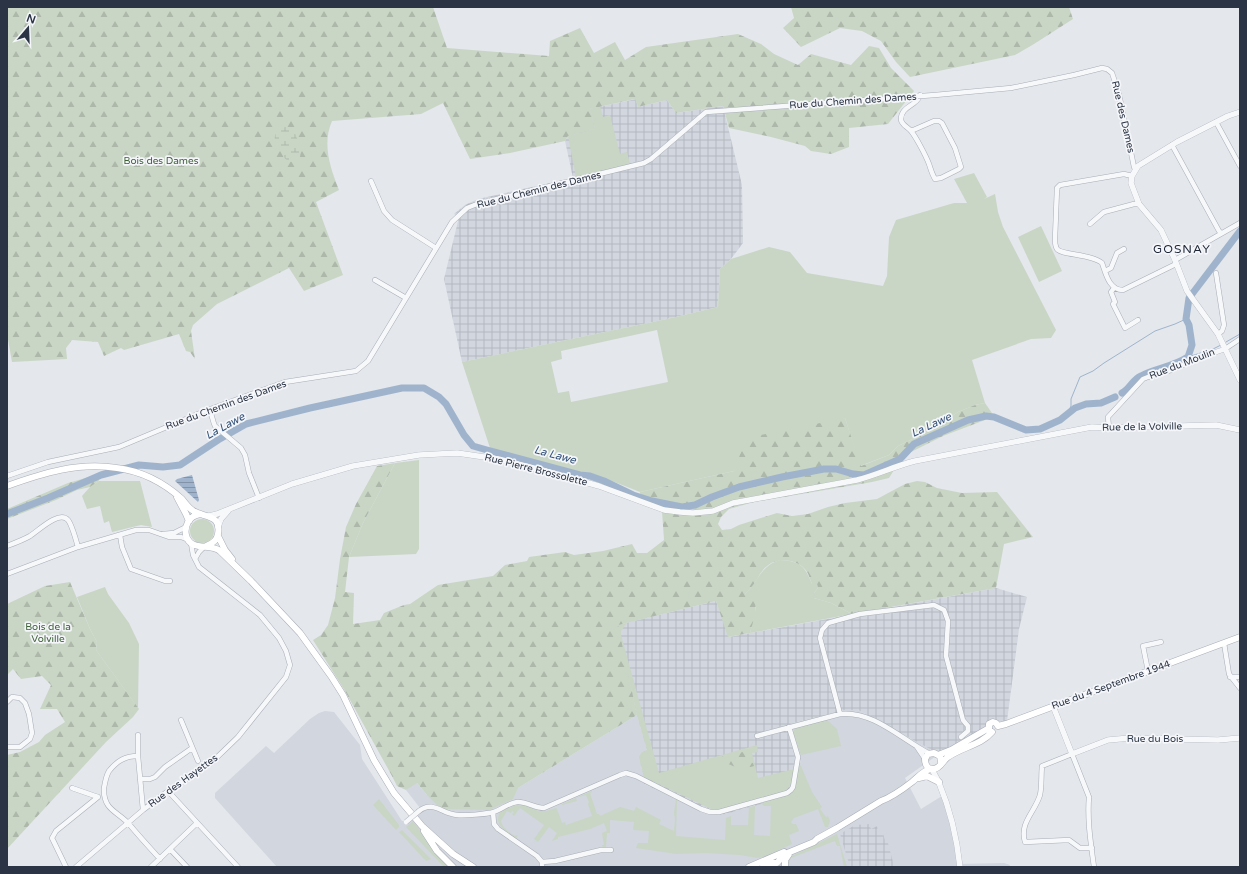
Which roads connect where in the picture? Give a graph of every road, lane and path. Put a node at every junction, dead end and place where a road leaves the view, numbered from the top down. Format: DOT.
graph roads {
  1 [pos="1010,88"];
  2 [pos="920,96"];
  3 [pos="1240,112"];
  4 [pos="1216,122"];
  5 [pos="911,130"];
  6 [pos="1172,145"];
  7 [pos="1240,166"];
  8 [pos="1135,170"];
  9 [pos="1132,176"];
  10 [pos="371,181"];
  11 [pos="1139,204"];
  12 [pos="1240,223"];
  13 [pos="1090,224"];
  14 [pos="1222,233"];
  15 [pos="436,248"];
  16 [pos="1124,250"];
  17 [pos="1175,262"];
  18 [pos="1105,271"];
  19 [pos="1216,273"];
  20 [pos="375,280"];
  21 [pos="1114,288"];
  22 [pos="406,298"];
  23 [pos="1138,320"];
  24 [pos="1218,334"];
  25 [pos="1240,339"];
  26 [pos="1223,345"];
  27 [pos="1240,380"];
  28 [pos="209,410"];
  29 [pos="1109,428"];
  30 [pos="1240,430"];
  31 [pos="7,476"];
  32 [pos="842,482"];
  33 [pos="7,486"];
  34 [pos="176,496"];
  35 [pos="259,498"];
  36 [pos="230,509"];
  37 [pos="200,514"];
  38 [pos="209,516"];
  39 [pos="187,524"];
  40 [pos="218,527"];
  41 [pos="160,534"];
  42 [pos="120,535"];
  43 [pos="218,536"];
  44 [pos="190,541"];
  45 [pos="7,546"];
  46 [pos="78,547"];
  47 [pos="205,547"];
  48 [pos="195,559"];
  49 [pos="238,567"];
  50 [pos="7,574"];
  51 [pos="170,581"];
  52 [pos="1240,637"];
  53 [pos="1161,642"];
  54 [pos="1224,643"];
  55 [pos="1148,671"];
  56 [pos="1230,677"];
  57 [pos="1240,677"];
  58 [pos="1240,688"];
  59 [pos="7,702"];
  60 [pos="1054,706"];
  61 [pos="840,714"];
  62 [pos="181,720"];
  63 [pos="789,727"];
  64 [pos="990,730"];
  65 [pos="138,735"];
  66 [pos="757,736"];
  67 [pos="961,737"];
  68 [pos="1240,738"];
  69 [pos="916,746"];
  70 [pos="7,747"];
  71 [pos="192,748"];
  72 [pos="930,754"];
  73 [pos="1072,754"];
  74 [pos="938,755"];
  75 [pos="138,756"];
  76 [pos="198,761"];
  77 [pos="925,761"];
  78 [pos="940,765"];
  79 [pos="931,769"];
  80 [pos="140,779"];
  81 [pos="939,782"];
  82 [pos="911,783"];
  83 [pos="72,788"];
  84 [pos="168,791"];
  85 [pos="98,797"];
  86 [pos="105,798"];
  87 [pos="881,801"];
  88 [pos="143,810"];
  89 [pos="493,812"];
  90 [pos="406,822"];
  91 [pos="127,823"];
  92 [pos="197,823"];
  93 [pos="422,826"];
  94 [pos="816,840"];
  95 [pos="1092,848"];
  96 [pos="170,849"];
  97 [pos="611,850"];
  98 [pos="160,859"];
  99 [pos="778,862"];
  100 [pos="542,864"];
  101 [pos="66,867"];
  102 [pos="76,867"];
  103 [pos="151,867"];
  104 [pos="187,867"];
  105 [pos="238,867"];
  106 [pos="454,867"];
  107 [pos="473,867"];
  108 [pos="749,867"];
  109 [pos="960,867"];
  110 [pos="1094,867"];
  1 -- 2 [label="street, Rue du Chemin des Dames"];
  1 -- 8 [label="street, Rue des Dames"];
  2 -- 5 [label="street"];
  2 -- 15 [label="street, Rue du Chemin des Dames"];
  3 -- 4 [label="street"];
  4 -- 6 [label="street"];
  4 -- 7 [label="street"];
  5 -- 5 [label="street"];
  6 -- 8 [label="street"];
  6 -- 14 [label="street"];
  8 -- 9 [label="street"];
  9 -- 11 [label="street"];
  9 -- 18 [label="street"];
  10 -- 15 [label="street"];
  11 -- 13 [label="street"];
  11 -- 17 [label="street"];
  12 -- 14 [label="street"];
  14 -- 17 [label="street"];
  15 -- 22 [label="street, Rue du Chemin des Dames"];
  16 -- 18 [label="street"];
  17 -- 21 [label="street"];
  17 -- 24 [label="street"];
  18 -- 21 [label="street"];
  19 -- 24 [label="street"];
  20 -- 22 [label="street"];
  21 -- 23 [label="street"];
  22 -- 28 [label="street, Rue du Chemin des Dames"];
  24 -- 26 [label="street"];
  25 -- 26 [label="street, Rue du Moulin"];
  26 -- 27 [label="street"];
  26 -- 29 [label="street, Rue du Moulin"];
  28 -- 31 [label="street, Rue du Chemin des Dames"];
  28 -- 35 [label="street"];
  29 -- 30 [label="street, Rue de la Volville"];
  29 -- 32 [label="street, Rue de la Volville"];
  32 -- 35 [label="street, Rue Pierre Brossolette"];
  33 -- 34 [label="main road"];
  34 -- 37 [label="main road"];
  34 -- 39 [label="main road"];
  35 -- 36 [label="street, Rue Pierre Brossolette"];
  36 -- 38 [label="street, Rue Pierre Brossolette"];
  36 -- 40 [label="street"];
  37 -- 38 [label="main road"];
  37 -- 39 [label="main road"];
  38 -- 40 [label="main road"];
  39 -- 41 [label="street"];
  39 -- 44 [label="main road"];
  40 -- 43 [label="main road"];
  41 -- 42 [label="street"];
  41 -- 44 [label="street"];
  42 -- 46 [label="street"];
  42 -- 51 [label="street"];
  43 -- 47 [label="main road"];
  43 -- 49 [label="main road"];
  44 -- 47 [label="main road"];
  44 -- 48 [label="street, Rue des Hayettes"];
  45 -- 46 [label="street"];
  46 -- 50 [label="street"];
  47 -- 48 [label="street"];
  47 -- 49 [label="main road"];
  48 -- 84 [label="street, Rue des Hayettes"];
  49 -- 93 [label="main road"];
  52 -- 54 [label="main road, Rue du 4 Septembre 1944"];
  53 -- 55 [label="street"];
  54 -- 55 [label="main road, Rue du 4 Septembre 1944"];
  54 -- 56 [label="street"];
  55 -- 60 [label="main road, Rue du 4 Septembre 1944"];
  56 -- 57 [label="street"];
  56 -- 58 [label="street"];
  59 -- 70 [label="street"];
  60 -- 64 [label="main road, Rue du 4 Septembre 1944"];
  60 -- 73 [label="street"];
  61 -- 63 [label="street"];
  61 -- 67 [label="street"];
  61 -- 69 [label="street"];
  62 -- 71 [label="street"];
  63 -- 66 [label="street"];
  63 -- 89 [label="street"];
  64 -- 74 [label="main road"];
  64 -- 78 [label="main road"];
  65 -- 75 [label="street"];
  68 -- 73 [label="street, Rue du Bois"];
  69 -- 72 [label="street"];
  69 -- 77 [label="street"];
  71 -- 76 [label="street"];
  71 -- 80 [label="street"];
  72 -- 74 [label="main road"];
  72 -- 77 [label="main road"];
  73 -- 95 [label="street"];
  73 -- 95 [label="street"];
  74 -- 78 [label="main road"];
  75 -- 80 [label="street"];
  75 -- 86 [label="street"];
  77 -- 79 [label="main road"];
  77 -- 87 [label="main road"];
  78 -- 79 [label="main road"];
  78 -- 81 [label="street"];
  79 -- 81 [label="street"];
  79 -- 82 [label="main road"];
  80 -- 88 [label="street"];
  81 -- 82 [label="main road"];
  81 -- 109 [label="street"];
  82 -- 87 [label="main road"];
  83 -- 85 [label="street"];
  84 -- 88 [label="street, Rue des Hayettes"];
  84 -- 92 [label="street"];
  85 -- 86 [label="street"];
  85 -- 101 [label="street"];
  86 -- 91 [label="street"];
  87 -- 94 [label="main road"];
  88 -- 91 [label="street, Rue des Hayettes"];
  89 -- 90 [label="street, bridge"];
  89 -- 100 [label="street"];
  91 -- 98 [label="street"];
  91 -- 102 [label="street, Rue des Hayettes"];
  92 -- 96 [label="street"];
  92 -- 105 [label="street"];
  93 -- 106 [label="main road"];
  93 -- 107 [label="main road"];
  94 -- 99 [label="main road"];
  94 -- 99 [label="main road"];
  95 -- 110 [label="street"];
  96 -- 98 [label="street"];
  96 -- 104 [label="street"];
  97 -- 100 [label="street"];
  98 -- 103 [label="street"];
  99 -- 108 [label="main road"];
}
